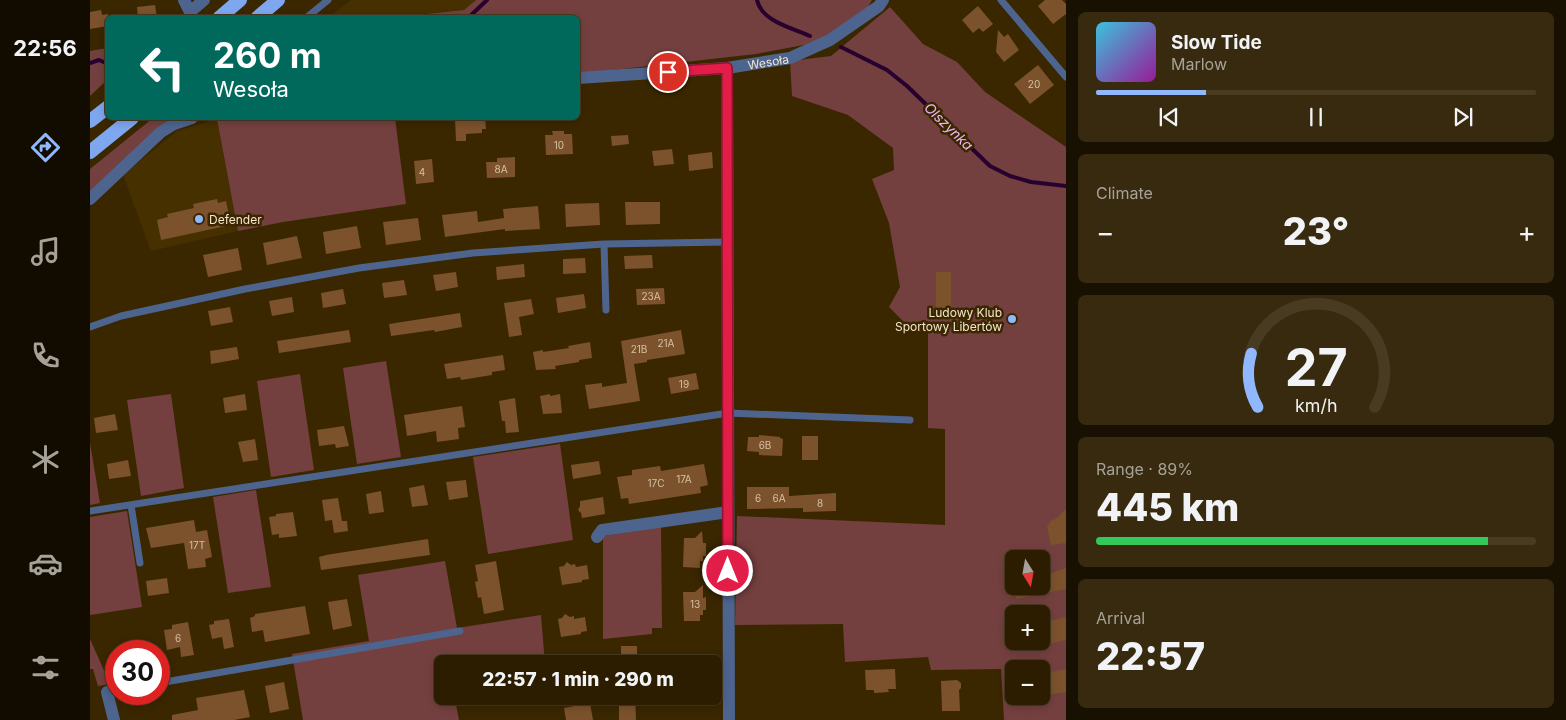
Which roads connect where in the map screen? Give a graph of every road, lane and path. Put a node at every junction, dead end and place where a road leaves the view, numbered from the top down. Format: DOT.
graph roads {
  1 [pos="184,0"];
  2 [pos="204,0"];
  3 [pos="240,0"];
  4 [pos="278,0"];
  5 [pos="328,0"];
  6 [pos="883,0"];
  7 [pos="1001,0"];
  8 [pos="191,15"];
  9 [pos="222,15"];
  10 [pos="260,15"];
  11 [pos="310,15"];
  12 [pos="727,68"];
  13 [pos="1066,77"];
  14 [pos="580,78"];
  15 [pos="105,108"];
  16 [pos="130,120"];
  17 [pos="186,120"];
  18 [pos="90,121"];
  19 [pos="90,152"];
  20 [pos="90,199"];
  21 [pos="727,242"];
  22 [pos="604,244"];
  23 [pos="606,310"];
  24 [pos="90,327"];
  25 [pos="728,413"];
  26 [pos="910,420"];
  27 [pos="131,505"];
  28 [pos="90,511"];
  29 [pos="728,512"];
  30 [pos="597,537"];
  31 [pos="140,563"];
  32 [pos="460,632"];
  33 [pos="170,681"];
  34 [pos="113,705"];
  35 [pos="114,720"];
  36 [pos="730,720"];
  1 -- 8 [label="street"];
  2 -- 8 [label="street"];
  3 -- 9 [label="highway"];
  4 -- 10 [label="highway"];
  5 -- 11 [label="lane"];
  6 -- 12 [label="street, Wesoła"];
  7 -- 13 [label="lane"];
  12 -- 14 [label="street, Wesoła"];
  12 -- 21 [label="street"];
  15 -- 18 [label="highway"];
  16 -- 19 [label="highway"];
  17 -- 20 [label="street"];
  21 -- 22 [label="lane"];
  21 -- 25 [label="street"];
  22 -- 23 [label="lane"];
  22 -- 24 [label="lane"];
  25 -- 26 [label="lane"];
  25 -- 27 [label="lane"];
  25 -- 29 [label="street"];
  27 -- 28 [label="lane"];
  27 -- 31 [label="lane"];
  29 -- 30 [label="street"];
  29 -- 36 [label="street"];
  32 -- 33 [label="lane"];
  34 -- 35 [label="street"];
}
